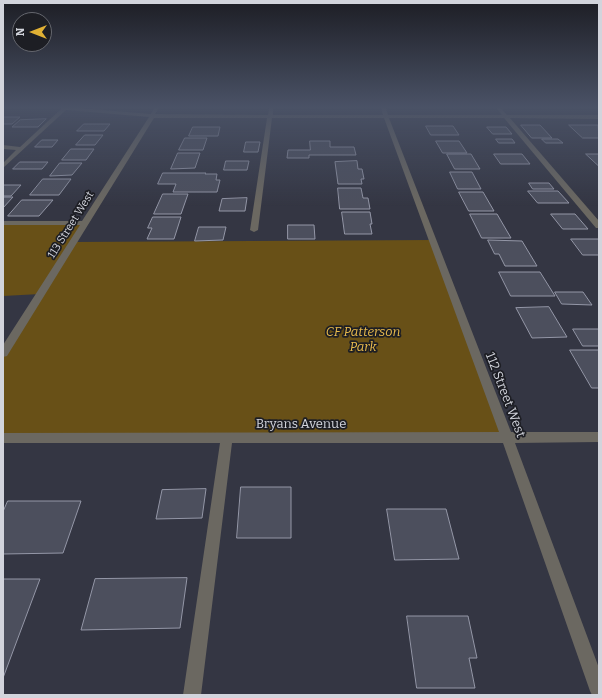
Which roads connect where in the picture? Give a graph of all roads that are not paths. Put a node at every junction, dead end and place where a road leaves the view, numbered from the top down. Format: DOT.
graph roads {
  1 [pos="29,141"];
  2 [pos="137,141"];
  3 [pos="267,141"];
  4 [pos="396,141"];
  5 [pos="525,141"];
  6 [pos="3,147"];
  7 [pos="20,149"];
  8 [pos="3,166"];
  9 [pos="3,223"];
  10 [pos="85,223"];
  11 [pos="599,226"];
  12 [pos="254,230"];
  13 [pos="3,353"];
  14 [pos="227,437"];
  15 [pos="599,437"];
  16 [pos="3,438"];
  17 [pos="507,438"];
  18 [pos="599,691"];
  19 [pos="192,695"];
  1 -- 7 [label="street"];
  2 -- 10 [label="street, 113 Street West"];
  3 -- 12 [label="street"];
  4 -- 17 [label="street, 112 Street West"];
  5 -- 11 [label="street"];
  6 -- 7 [label="street"];
  7 -- 8 [label="street"];
  9 -- 10 [label="street"];
  10 -- 13 [label="street, 113 Street West"];
  14 -- 16 [label="street, Bryans Avenue"];
  14 -- 17 [label="street, Bryans Avenue"];
  14 -- 19 [label="street"];
  15 -- 17 [label="street, Bryans Avenue"];
  17 -- 18 [label="street, 112 Street West"];
}
